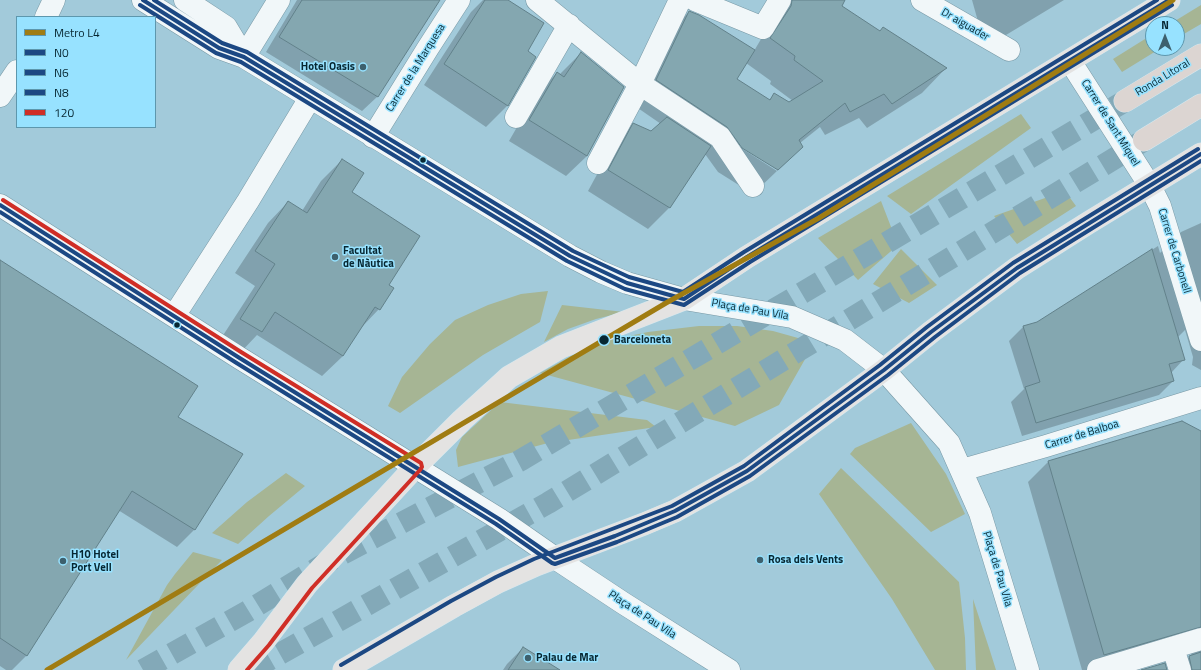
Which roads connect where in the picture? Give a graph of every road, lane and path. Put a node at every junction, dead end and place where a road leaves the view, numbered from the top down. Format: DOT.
graph roads {
  1 [pos="54,0"];
  2 [pos="143,0"];
  3 [pos="185,0"];
  4 [pos="279,0"];
  5 [pos="459,0"];
  6 [pos="536,0"];
  7 [pos="680,0"];
  8 [pos="695,0"];
  9 [pos="780,0"];
  10 [pos="922,0"];
  11 [pos="1169,0"];
  12 [pos="46,16"];
  13 [pos="569,25"];
  14 [pos="1009,50"];
  15 [pos="1201,55"];
  16 [pos="244,57"];
  17 [pos="1070,61"];
  18 [pos="16,72"];
  19 [pos="640,84"];
  20 [pos="0,96"];
  21 [pos="310,98"];
  22 [pos="1125,101"];
  23 [pos="1201,105"];
  24 [pos="516,117"];
  25 [pos="373,137"];
  26 [pos="1144,140"];
  27 [pos="1201,154"];
  28 [pos="598,163"];
  29 [pos="753,186"];
  30 [pos="1150,186"];
  31 [pos="0,205"];
  32 [pos="684,299"];
  33 [pos="174,316"];
  34 [pos="1201,340"];
  35 [pos="884,370"];
  36 [pos="1201,398"];
  37 [pos="416,466"];
  38 [pos="962,470"];
  39 [pos="555,558"];
  40 [pos="1201,639"];
  41 [pos="1173,648"];
  42 [pos="239,670"];
  43 [pos="344,670"];
  44 [pos="729,670"];
  45 [pos="1028,670"];
  46 [pos="1098,670"];
  47 [pos="1180,670"];
  1 -- 12 [label="street"];
  2 -- 16 [label="street"];
  3 -- 16 [label="street"];
  4 -- 16 [label="street"];
  5 -- 25 [label="street, Carrer de la Marquesa"];
  6 -- 13 [label="street"];
  7 -- 19 [label="street"];
  8 -- 9 [label="street"];
  10 -- 14 [label="street, Dr aiguader"];
  11 -- 17 [label="main road"];
  13 -- 19 [label="street"];
  13 -- 24 [label="street"];
  15 -- 22 [label="highway, Ronda Litoral"];
  16 -- 21 [label="street, Plaça de Pau Vila"];
  17 -- 30 [label="street, Carrer de Sant Miquel"];
  17 -- 32 [label="main road"];
  18 -- 20 [label="street"];
  19 -- 28 [label="street"];
  19 -- 29 [label="street"];
  21 -- 25 [label="street, Plaça de Pau Vila"];
  21 -- 33 [label="street"];
  23 -- 26 [label="highway"];
  25 -- 32 [label="street, Plaça de Pau Vila"];
  27 -- 30 [label="main road"];
  30 -- 34 [label="street, Carrer de Carbonell"];
  30 -- 35 [label="main road"];
  31 -- 33 [label="street, Plaça de Pau Vila"];
  32 -- 35 [label="street, Plaça de Pau Vila"];
  32 -- 37 [label="main road"];
  33 -- 37 [label="street, Plaça de Pau Vila"];
  35 -- 38 [label="street, Plaça de Pau Vila"];
  35 -- 39 [label="main road"];
  36 -- 38 [label="street, Carrer de Balboa"];
  37 -- 39 [label="street, Plaça de Pau Vila"];
  37 -- 42 [label="main road"];
  38 -- 45 [label="street, Plaça de Pau Vila"];
  39 -- 43 [label="main road"];
  39 -- 44 [label="street, Plaça de Pau Vila"];
  40 -- 41 [label="street"];
  41 -- 46 [label="street"];
  41 -- 47 [label="street"];
}
